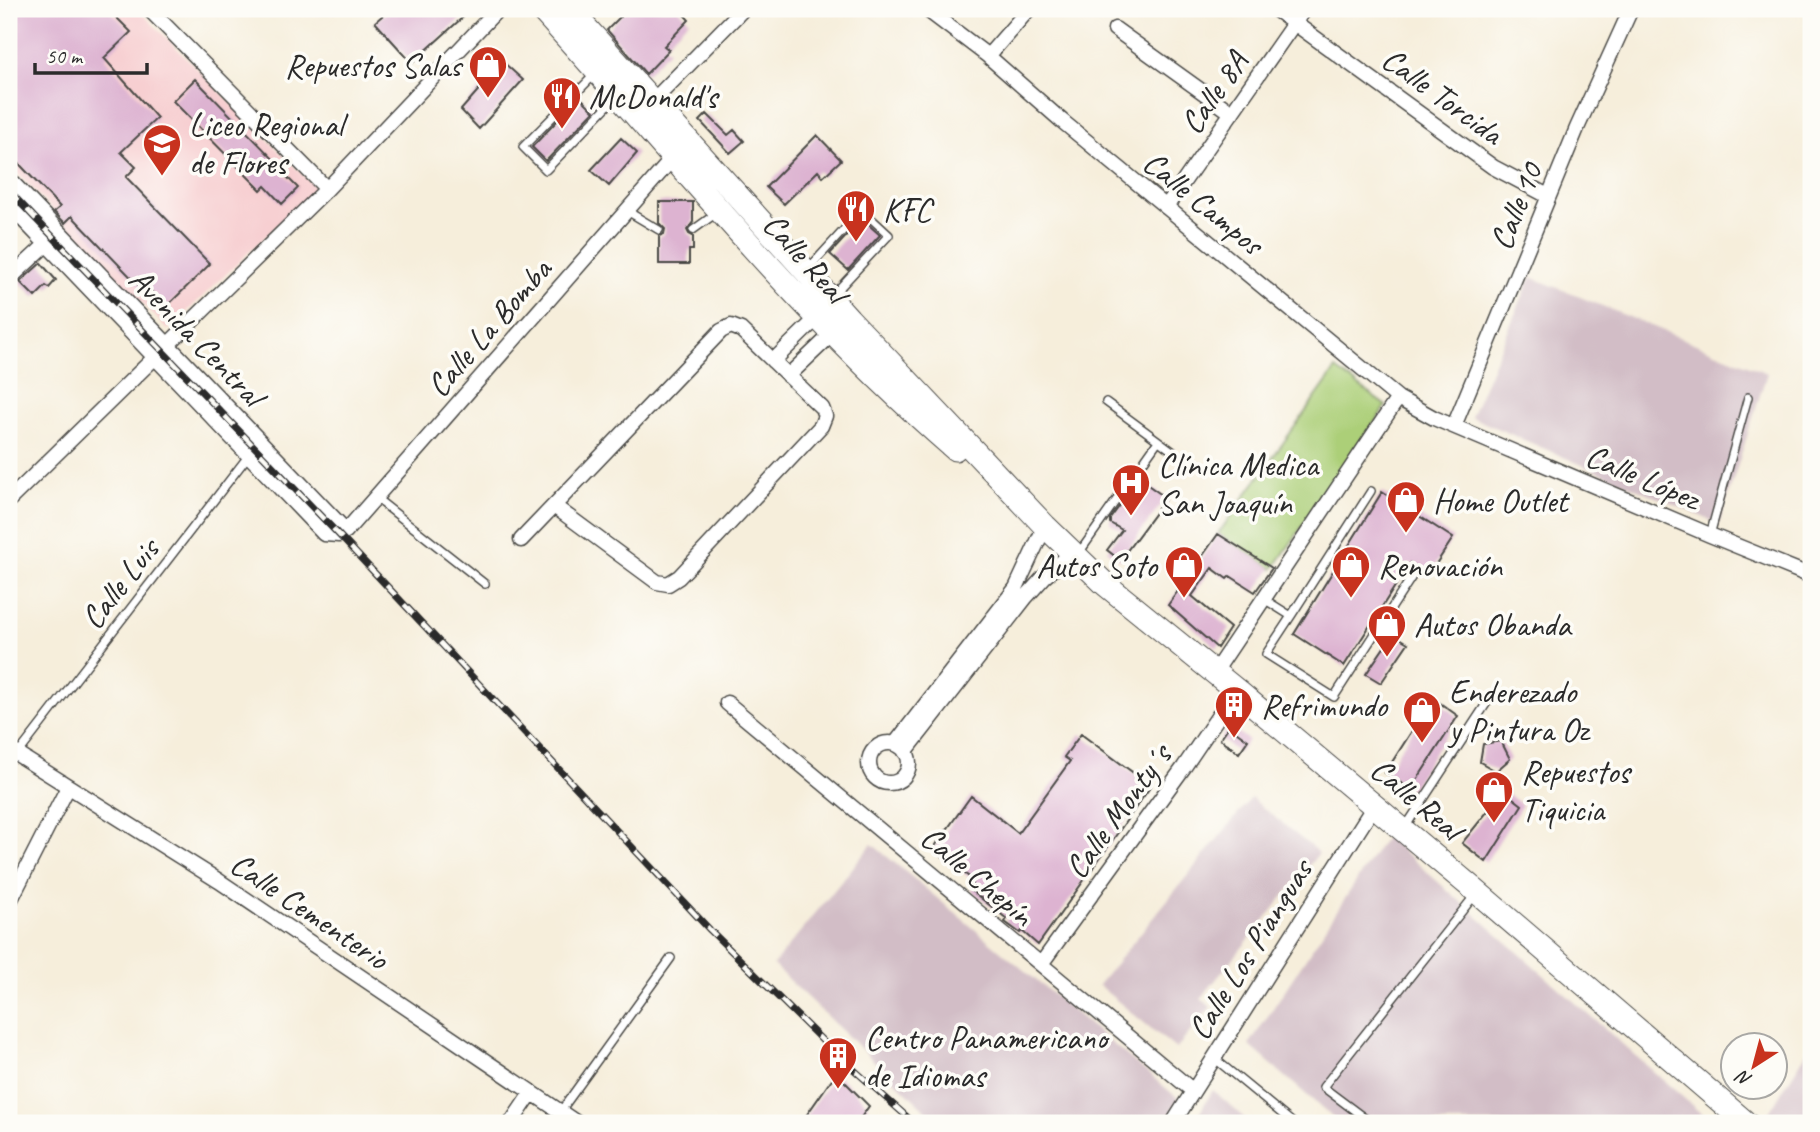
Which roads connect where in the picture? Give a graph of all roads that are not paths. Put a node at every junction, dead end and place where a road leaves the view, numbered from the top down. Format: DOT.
graph roads {
  1 [pos="149,9"];
  2 [pos="498,9"];
  3 [pos="541,9"];
  4 [pos="743,9"];
  5 [pos="926,9"];
  6 [pos="1029,9"];
  7 [pos="1275,9"];
  8 [pos="1304,9"];
  9 [pos="1631,9"];
  10 [pos="568,10"];
  11 [pos="1295,23"];
  12 [pos="1115,29"];
  13 [pos="580,52"];
  14 [pos="988,56"];
  15 [pos="597,71"];
  16 [pos="618,95"];
  17 [pos="653,101"];
  18 [pos="1232,113"];
  19 [pos="672,159"];
  20 [pos="9,179"];
  21 [pos="327,189"];
  22 [pos="1548,196"];
  23 [pos="9,205"];
  24 [pos="1166,207"];
  25 [pos="748,208"];
  26 [pos="719,210"];
  27 [pos="627,211"];
  28 [pos="659,230"];
  29 [pos="693,230"];
  30 [pos="60,232"];
  31 [pos="47,245"];
  32 [pos="806,272"];
  33 [pos="9,279"];
  34 [pos="830,298"];
  35 [pos="824,326"];
  36 [pos="162,352"];
  37 [pos="773,361"];
  38 [pos="788,376"];
  39 [pos="1748,397"];
  40 [pos="1398,398"];
  41 [pos="1106,402"];
  42 [pos="1454,426"];
  43 [pos="1158,441"];
  44 [pos="259,442"];
  45 [pos="249,455"];
  46 [pos="1186,461"];
  47 [pos="1371,491"];
  48 [pos="376,498"];
  49 [pos="9,500"];
  50 [pos="554,506"];
  51 [pos="1045,526"];
  52 [pos="346,531"];
  53 [pos="1710,535"];
  54 [pos="521,540"];
  55 [pos="1074,555"];
  56 [pos="1413,575"];
  57 [pos="1811,576"];
  58 [pos="485,584"];
  59 [pos="1021,592"];
  60 [pos="1264,599"];
  61 [pos="1291,616"];
  62 [pos="1214,673"];
  63 [pos="1236,690"];
  64 [pos="1488,701"];
  65 [pos="727,703"];
  66 [pos="900,748"];
  67 [pos="13,752"];
  68 [pos="68,787"];
  69 [pos="1374,806"];
  70 [pos="1404,830"];
  71 [pos="1477,892"];
  72 [pos="9,902"];
  73 [pos="671,958"];
  74 [pos="1041,964"];
  75 [pos="1214,1057"];
  76 [pos="1193,1091"];
  77 [pos="532,1092"];
  78 [pos="561,1112"];
  79 [pos="510,1123"];
  80 [pos="577,1123"];
  81 [pos="1173,1123"];
  82 [pos="1293,1123"];
  83 [pos="1370,1123"];
  84 [pos="1746,1123"];
  1 -- 21 [label="street"];
  2 -- 21 [label="street"];
  3 -- 13 [label="main road, Calle Real"];
  4 -- 17 [label="street"];
  5 -- 14 [label="street, Calle Campos"];
  6 -- 14 [label="street"];
  7 -- 11 [label="street, Calle Torcida"];
  8 -- 11 [label="street, Calle 8A"];
  9 -- 22 [label="street, Calle 10"];
  10 -- 17 [label="main road, Calle Real"];
  11 -- 18 [label="street, Calle 8A"];
  11 -- 22 [label="street, Calle Torcida"];
  12 -- 18 [label="street"];
  13 -- 15 [label="main road, Calle Real"];
  13 -- 17 [label="main road"];
  14 -- 24 [label="street, Calle Campos"];
  15 -- 16 [label="main road, Calle Real"];
  15 -- 16 [label="lane"];
  16 -- 19 [label="main road, Calle Real"];
  17 -- 19 [label="main road"];
  17 -- 25 [label="main road, Calle Real"];
  18 -- 24 [label="street, Calle 8A"];
  19 -- 25 [label="main road"];
  19 -- 26 [label="main road, Calle Real"];
  19 -- 27 [label="street, Calle La Bomba"];
  20 -- 30 [label="street, Avenida Central"];
  21 -- 36 [label="street"];
  22 -- 42 [label="street, Calle 10"];
  23 -- 31 [label="street, Avenida Central"];
  24 -- 40 [label="street, Calle Campos"];
  25 -- 32 [label="main road, Calle Real"];
  26 -- 29 [label="lane"];
  26 -- 35 [label="main road, Calle Real"];
  27 -- 28 [label="lane"];
  27 -- 48 [label="street, Calle La Bomba"];
  30 -- 31 [label="street"];
  30 -- 36 [label="street, Avenida Central"];
  31 -- 33 [label="street"];
  31 -- 36 [label="street, Avenida Central"];
  32 -- 34 [label="main road, Calle Real"];
  32 -- 34 [label="lane"];
  34 -- 51 [label="main road, Calle Real"];
  35 -- 37 [label="street"];
  35 -- 38 [label="street"];
  35 -- 51 [label="main road, Calle Real"];
  36 -- 44 [label="street, Avenida Central"];
  36 -- 45 [label="street, Avenida Central"];
  36 -- 49 [label="street"];
  37 -- 38 [label="street"];
  37 -- 50 [label="street"];
  38 -- 50 [label="street"];
  39 -- 53 [label="lane"];
  40 -- 42 [label="street, Calle Campos"];
  40 -- 60 [label="street"];
  41 -- 43 [label="lane"];
  42 -- 53 [label="street, Calle López"];
  43 -- 46 [label="lane"];
  43 -- 55 [label="lane"];
  44 -- 45 [label="lane, Calle Luis"];
  44 -- 52 [label="street, Avenida Central"];
  45 -- 52 [label="street, Avenida Central"];
  45 -- 67 [label="lane, Calle Luis"];
  47 -- 61 [label="lane"];
  48 -- 52 [label="street, Calle La Bomba"];
  48 -- 58 [label="lane"];
  50 -- 54 [label="street"];
  51 -- 55 [label="main road, Calle Real"];
  51 -- 59 [label="street"];
  53 -- 57 [label="street, Calle López"];
  55 -- 59 [label="street"];
  55 -- 62 [label="main road, Calle Real"];
  56 -- 61 [label="lane"];
  59 -- 66 [label="street"];
  60 -- 61 [label="lane"];
  60 -- 62 [label="street"];
  62 -- 63 [label="main road, Calle Real"];
  63 -- 69 [label="main road, Calle Real"];
  63 -- 74 [label="street, Calle Monty´s"];
  64 -- 70 [label="lane"];
  65 -- 74 [label="street, Calle Chepín"];
  67 -- 68 [label="street, Calle Cementerio"];
  68 -- 72 [label="street"];
  68 -- 77 [label="street, Calle Cementerio"];
  69 -- 70 [label="main road, Calle Real"];
  69 -- 75 [label="street, Calle Los Pianguas"];
  70 -- 71 [label="main road, Calle Real"];
  71 -- 83 [label="lane"];
  71 -- 84 [label="main road, Calle Real"];
  73 -- 78 [label="lane"];
  74 -- 76 [label="street, Calle Chepín"];
  75 -- 76 [label="street, Calle Los Pianguas"];
  75 -- 82 [label="lane"];
  76 -- 81 [label="street, Calle Los Pianguas"];
  77 -- 78 [label="street, Calle Cementerio"];
  77 -- 79 [label="street"];
  78 -- 80 [label="street, Calle Cementerio"];
}
